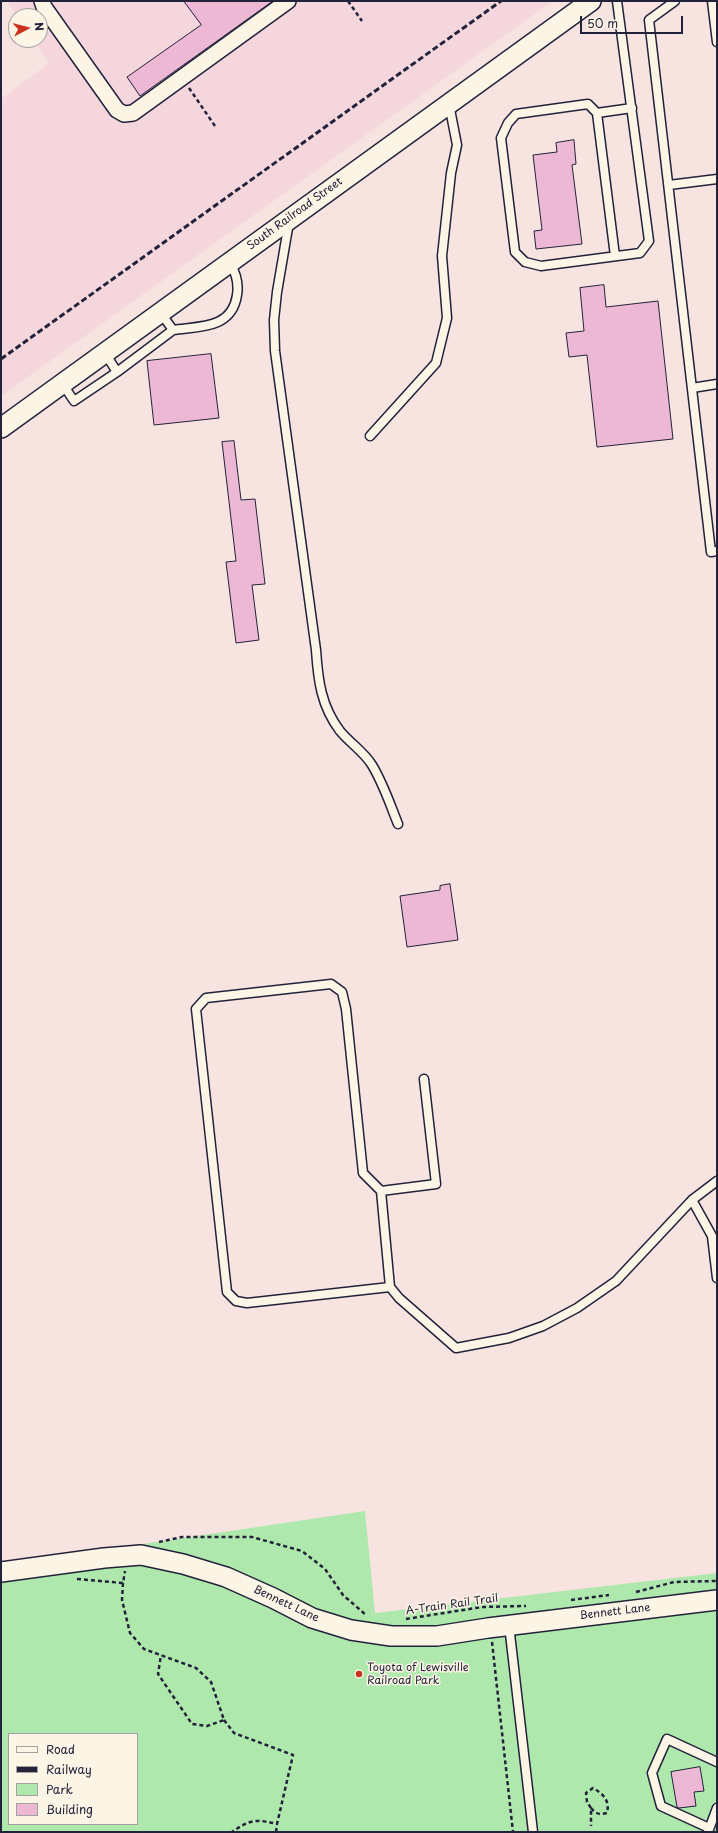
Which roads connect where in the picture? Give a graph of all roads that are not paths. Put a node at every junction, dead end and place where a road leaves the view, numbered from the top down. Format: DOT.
graph roads {
  1 [pos="42,1"];
  2 [pos="288,1"];
  3 [pos="591,1"];
  4 [pos="617,1"];
  5 [pos="675,1"];
  6 [pos="712,1"];
  7 [pos="717,42"];
  8 [pos="449,103"];
  9 [pos="632,108"];
  10 [pos="597,113"];
  11 [pos="717,179"];
  12 [pos="669,185"];
  13 [pos="290,218"];
  14 [pos="615,256"];
  15 [pos="229,262"];
  16 [pos="160,312"];
  17 [pos="173,330"];
  18 [pos="104,352"];
  19 [pos="117,372"];
  20 [pos="62,383"];
  21 [pos="717,384"];
  22 [pos="692,388"];
  23 [pos="1,428"];
  24 [pos="370,436"];
  25 [pos="717,551"];
  26 [pos="398,824"];
  27 [pos="424,1079"];
  28 [pos="717,1181"];
  29 [pos="380,1191"];
  30 [pos="692,1200"];
  31 [pos="717,1278"];
  32 [pos="390,1287"];
  33 [pos="1,1572"];
  34 [pos="717,1600"];
  35 [pos="508,1625"];
  36 [pos="717,1762"];
  37 [pos="717,1808"];
  38 [pos="708,1830"];
  39 [pos="533,1832"];
  1 -- 2 [label="street"];
  3 -- 8 [label="street, South Railroad Street"];
  4 -- 9 [label="lane"];
  5 -- 12 [label="lane"];
  6 -- 7 [label="lane"];
  8 -- 13 [label="street, South Railroad Street"];
  8 -- 24 [label="lane"];
  9 -- 10 [label="lane"];
  9 -- 14 [label="lane"];
  10 -- 14 [label="lane"];
  10 -- 14 [label="lane"];
  11 -- 12 [label="lane"];
  12 -- 22 [label="lane"];
  13 -- 15 [label="street, South Railroad Street"];
  13 -- 26 [label="lane"];
  15 -- 16 [label="street, South Railroad Street"];
  15 -- 17 [label="lane"];
  16 -- 17 [label="lane"];
  16 -- 18 [label="street, South Railroad Street"];
  17 -- 19 [label="lane"];
  18 -- 19 [label="lane"];
  18 -- 20 [label="street, South Railroad Street"];
  19 -- 20 [label="lane"];
  20 -- 23 [label="street, South Railroad Street"];
  21 -- 22 [label="lane"];
  22 -- 25 [label="lane"];
  27 -- 29 [label="lane"];
  28 -- 30 [label="lane"];
  29 -- 32 [label="lane"];
  29 -- 32 [label="lane"];
  30 -- 31 [label="lane"];
  30 -- 32 [label="lane"];
  33 -- 35 [label="street, Bennett Lane"];
  34 -- 35 [label="street, Bennett Lane"];
  35 -- 39 [label="lane"];
  36 -- 38 [label="lane"];
  37 -- 38 [label="lane"];
}
